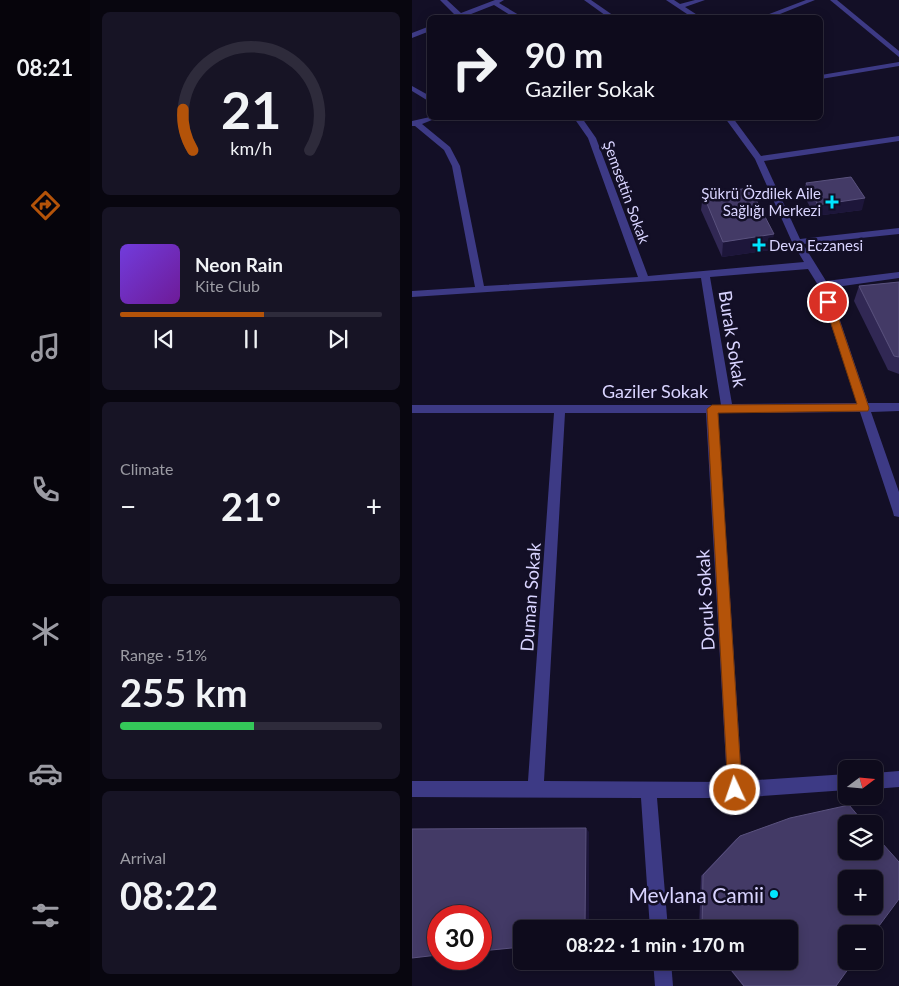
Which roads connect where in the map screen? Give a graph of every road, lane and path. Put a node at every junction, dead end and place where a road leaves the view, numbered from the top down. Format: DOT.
graph roads {
  1 [pos="443,0"];
  2 [pos="587,0"];
  3 [pos="669,0"];
  4 [pos="702,0"];
  5 [pos="812,0"];
  6 [pos="833,0"];
  7 [pos="498,1"];
  8 [pos="681,6"];
  9 [pos="455,15"];
  10 [pos="459,15"];
  11 [pos="517,15"];
  12 [pos="610,15"];
  13 [pos="694,15"];
  14 [pos="770,15"];
  15 [pos="427,30"];
  16 [pos="412,36"];
  17 [pos="898,55"];
  18 [pos="898,64"];
  19 [pos="823,77"];
  20 [pos="412,88"];
  21 [pos="427,98"];
  22 [pos="427,120"];
  23 [pos="579,120"];
  24 [pos="730,120"];
  25 [pos="414,123"];
  26 [pos="898,138"];
  27 [pos="759,159"];
  28 [pos="898,231"];
  29 [pos="797,242"];
  30 [pos="812,265"];
  31 [pos="705,275"];
  32 [pos="898,275"];
  33 [pos="644,279"];
  34 [pos="822,285"];
  35 [pos="480,289"];
  36 [pos="412,294"];
  37 [pos="898,406"];
  38 [pos="864,408"];
  39 [pos="412,409"];
  40 [pos="560,409"];
  41 [pos="712,409"];
  42 [pos="727,409"];
  43 [pos="898,512"];
  44 [pos="898,779"];
  45 [pos="883,780"];
  46 [pos="838,783"];
  47 [pos="536,788"];
  48 [pos="412,789"];
  49 [pos="648,789"];
  50 [pos="735,790"];
  51 [pos="658,920"];
  52 [pos="663,970"];
  53 [pos="664,986"];
  1 -- 9 [label="street"];
  2 -- 12 [label="street"];
  3 -- 8 [label="street"];
  4 -- 8 [label="street"];
  5 -- 14 [label="street"];
  6 -- 17 [label="street"];
  7 -- 10 [label="street"];
  7 -- 11 [label="street"];
  8 -- 13 [label="street"];
  15 -- 16 [label="street"];
  18 -- 19 [label="street"];
  20 -- 21 [label="street"];
  22 -- 25 [label="street"];
  23 -- 33 [label="street, Şemsettin Sokak"];
  24 -- 27 [label="street"];
  25 -- 35 [label="street"];
  26 -- 27 [label="street"];
  27 -- 29 [label="street"];
  28 -- 29 [label="street"];
  29 -- 30 [label="street"];
  30 -- 31 [label="street"];
  30 -- 34 [label="street"];
  31 -- 33 [label="street"];
  31 -- 42 [label="street, Burak Sokak"];
  32 -- 34 [label="street"];
  33 -- 35 [label="street"];
  34 -- 38 [label="street"];
  35 -- 36 [label="street"];
  37 -- 38 [label="street, Gaziler Sokak"];
  38 -- 42 [label="street, Gaziler Sokak"];
  38 -- 43 [label="street"];
  39 -- 40 [label="street, Gaziler Sokak"];
  40 -- 41 [label="street, Gaziler Sokak"];
  40 -- 47 [label="street, Duman Sokak"];
  41 -- 42 [label="street, Gaziler Sokak"];
  41 -- 50 [label="street, Doruk Sokak"];
  44 -- 45 [label="street"];
  46 -- 50 [label="street"];
  47 -- 48 [label="street"];
  47 -- 49 [label="street"];
  49 -- 50 [label="street"];
  49 -- 51 [label="street"];
  52 -- 53 [label="street"];
}
